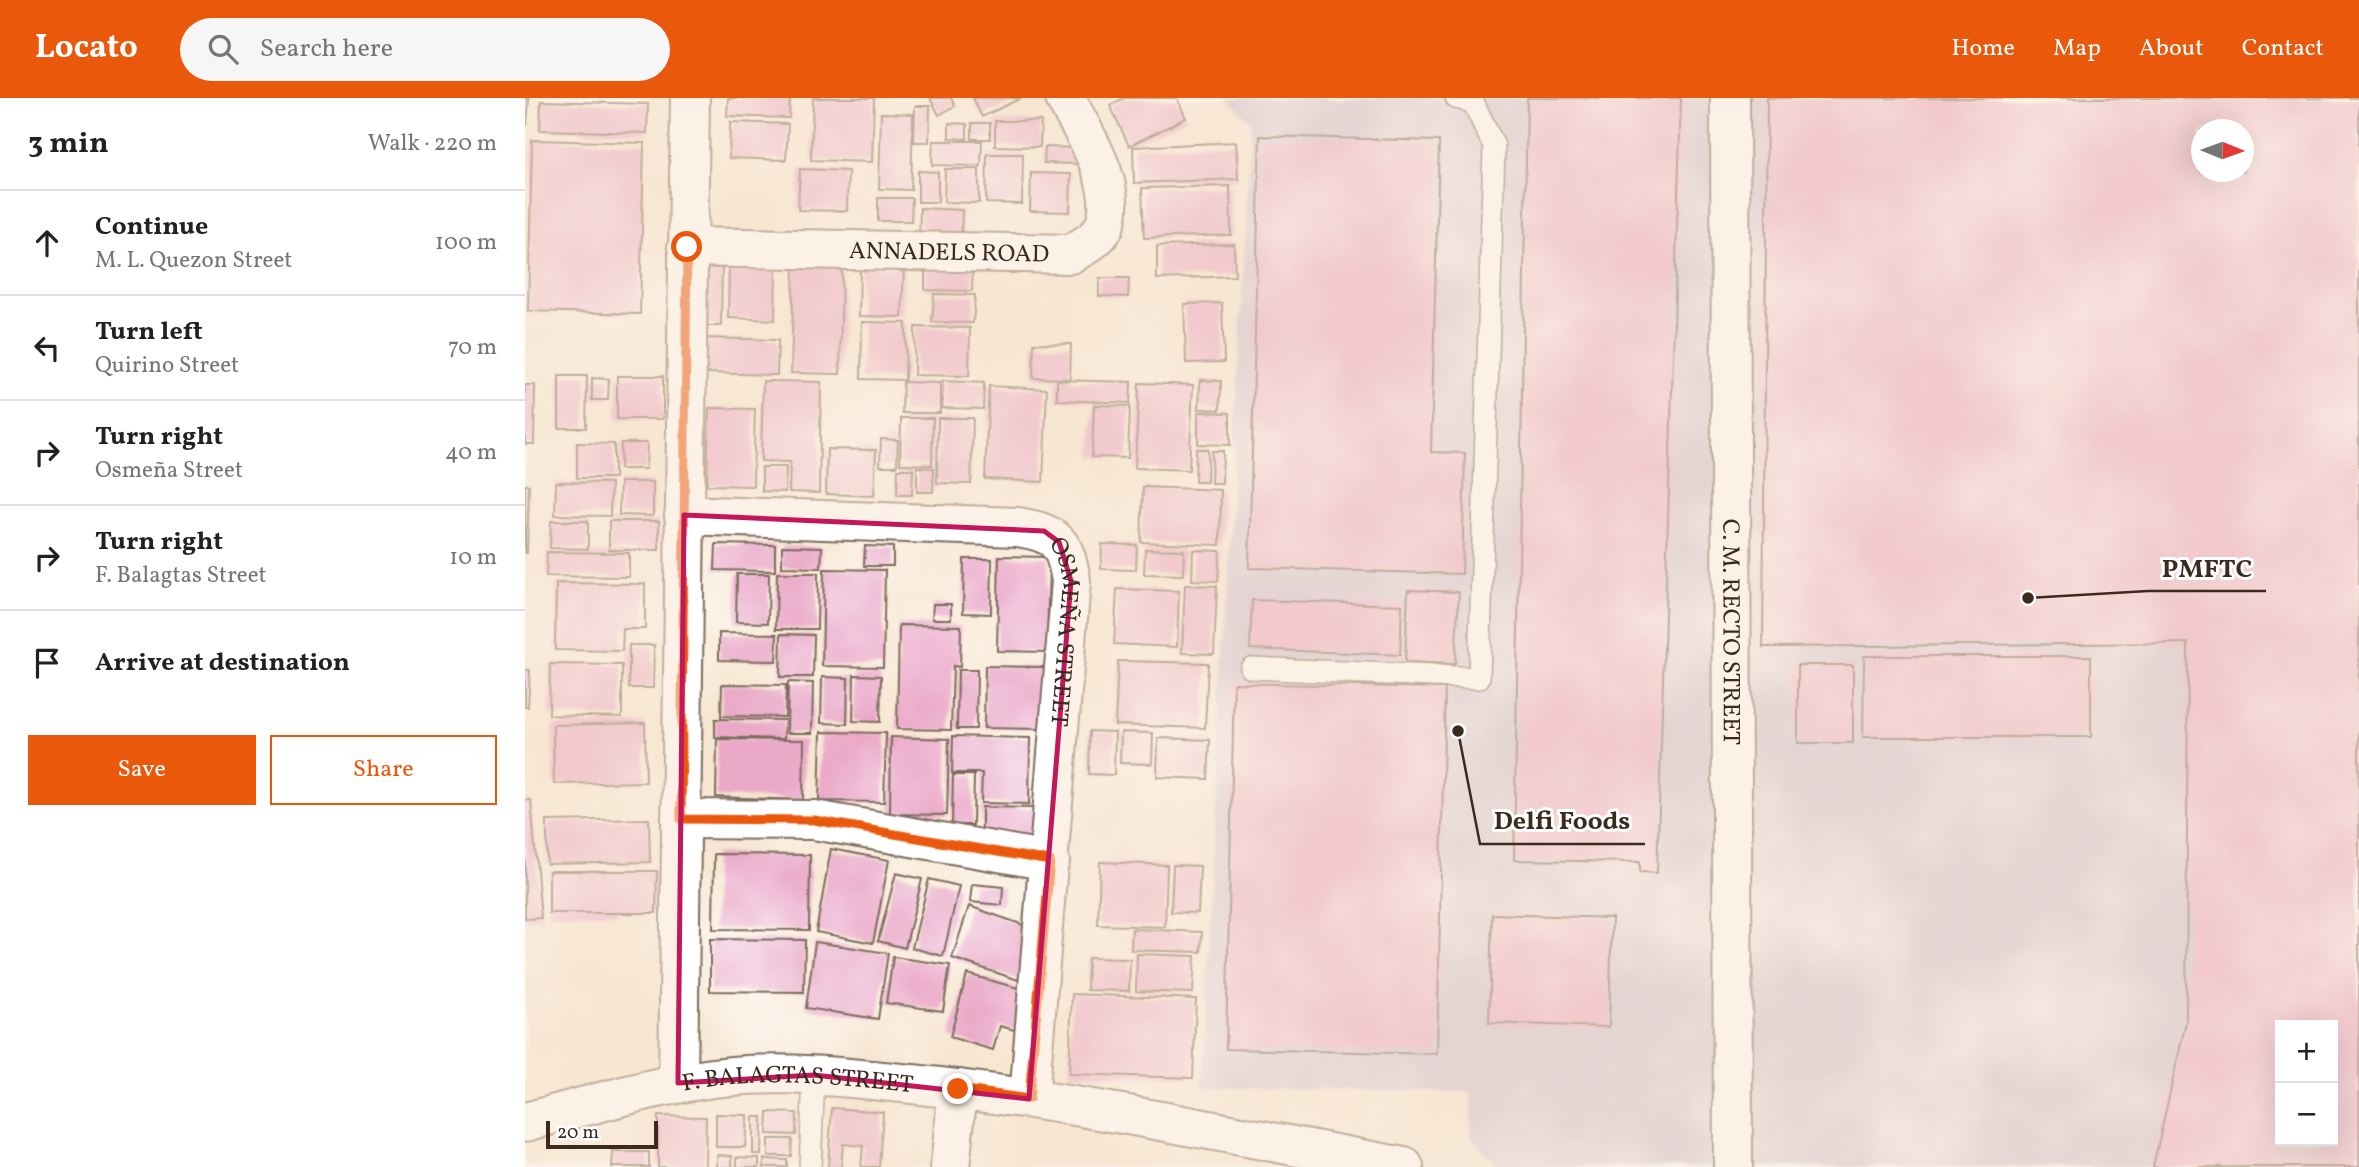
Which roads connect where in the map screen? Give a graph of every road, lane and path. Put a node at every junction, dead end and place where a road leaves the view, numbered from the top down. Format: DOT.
graph roads {
  1 [pos="690,98"];
  2 [pos="1065,98"];
  3 [pos="1730,98"];
  4 [pos="1470,99"];
  5 [pos="687,247"];
  6 [pos="684,515"];
  7 [pos="1251,668"];
  8 [pos="681,819"];
  9 [pos="1050,861"];
  10 [pos="814,1075"];
  11 [pos="678,1083"];
  12 [pos="958,1089"];
  13 [pos="1029,1099"];
  14 [pos="525,1122"];
  15 [pos="810,1167"];
  16 [pos="950,1167"];
  17 [pos="1404,1167"];
  18 [pos="1733,1167"];
  1 -- 5 [label="street"];
  2 -- 5 [label="street, ANNADELS ROAD"];
  3 -- 18 [label="street, C. M. RECTO STREET"];
  4 -- 7 [label="lane"];
  5 -- 6 [label="street"];
  6 -- 8 [label="street"];
  6 -- 9 [label="street, OSMEÑA STREET"];
  8 -- 9 [label="street"];
  8 -- 11 [label="street"];
  9 -- 13 [label="street, OSMEÑA STREET"];
  10 -- 11 [label="street, F. BALAGTAS STREET"];
  10 -- 12 [label="street, F. BALAGTAS STREET"];
  10 -- 15 [label="lane"];
  11 -- 14 [label="street, F. BALAGTAS STREET"];
  12 -- 13 [label="street, F. BALAGTAS STREET"];
  12 -- 16 [label="street"];
  13 -- 17 [label="street, F. BALAGTAS STREET"];
}
